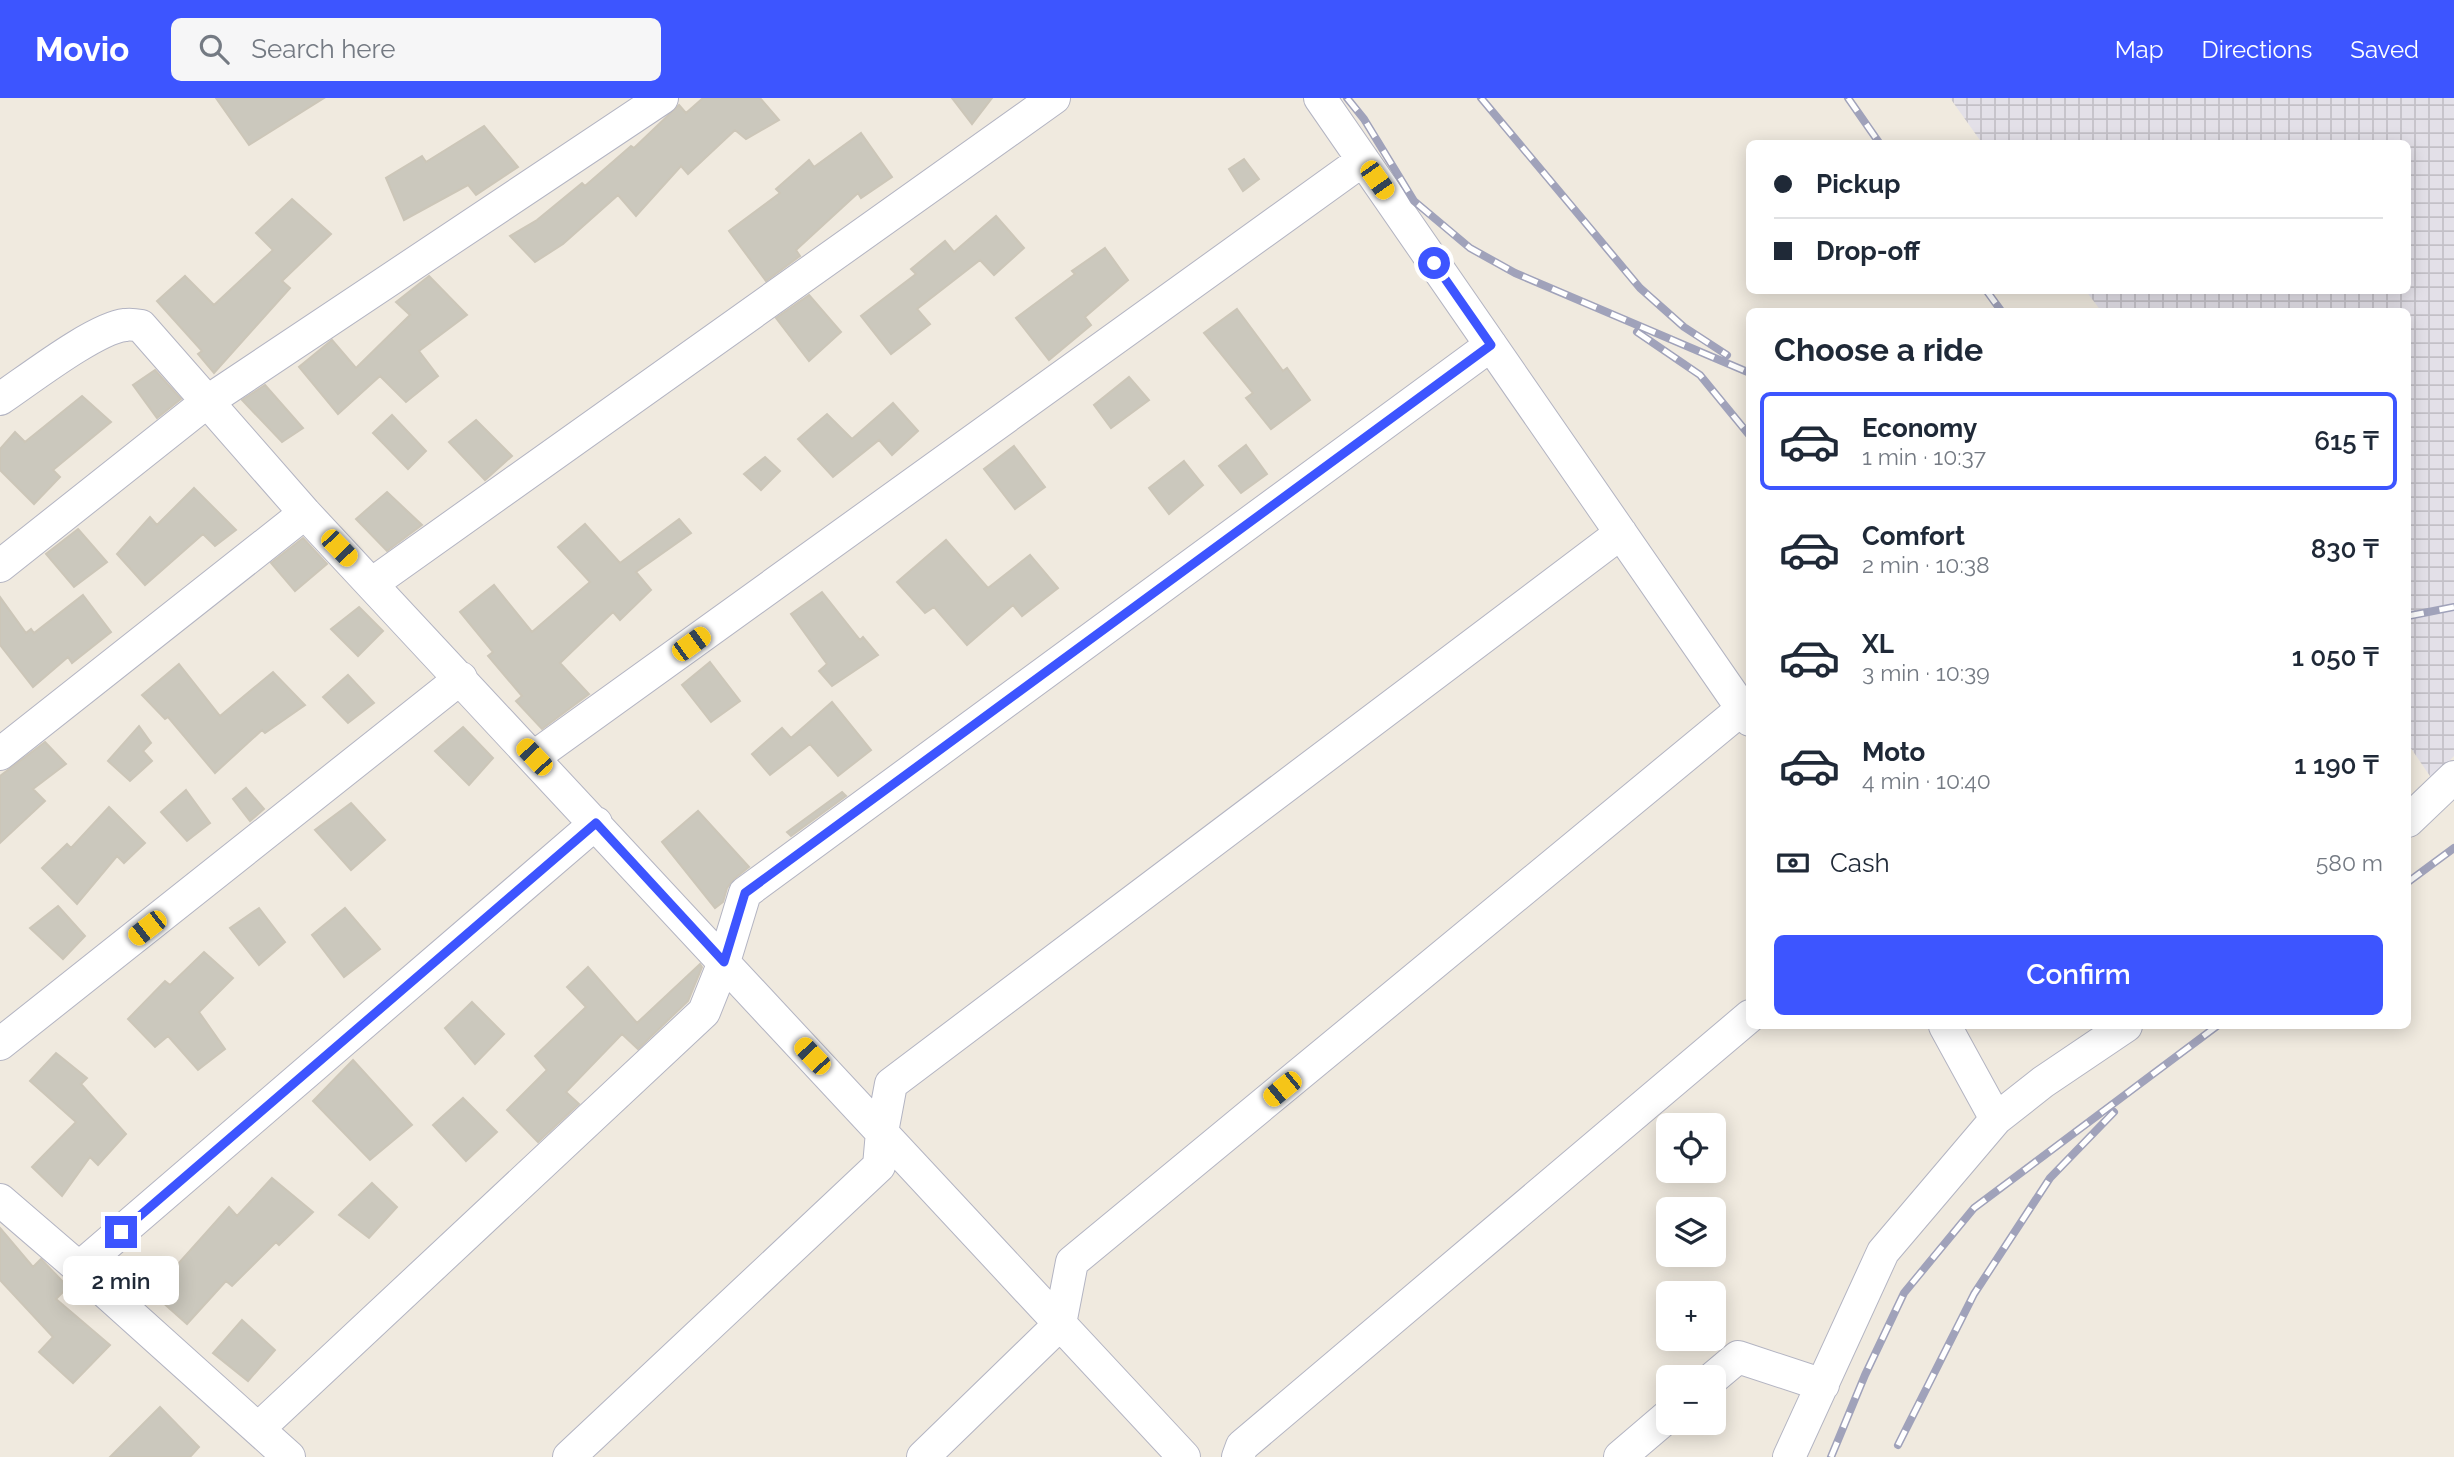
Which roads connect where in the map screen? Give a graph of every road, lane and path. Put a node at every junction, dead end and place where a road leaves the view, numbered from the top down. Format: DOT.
graph roads {
  1 [pos="662,98"];
  2 [pos="1054,98"];
  3 [pos="1320,98"];
  4 [pos="1363,160"];
  5 [pos="1491,345"];
  6 [pos="0,399"];
  7 [pos="208,401"];
  8 [pos="305,513"];
  9 [pos="1621,533"];
  10 [pos="0,566"];
  11 [pos="373,583"];
  12 [pos="461,678"];
  13 [pos="1746,714"];
  14 [pos="0,754"];
  15 [pos="534,757"];
  16 [pos="2454,776"];
  17 [pos="2411,818"];
  18 [pos="596,823"];
  19 [pos="724,962"];
  20 [pos="1746,1019"];
  21 [pos="1947,1029"];
  22 [pos="2122,1029"];
  23 [pos="0,1044"];
  24 [pos="1997,1119"];
  25 [pos="882,1132"];
  26 [pos="0,1200"];
  27 [pos="79,1268"];
  28 [pos="1060,1324"];
  29 [pos="1726,1367"];
  30 [pos="1823,1385"];
  31 [pos="1656,1426"];
  32 [pos="258,1429"];
  33 [pos="289,1457"];
  34 [pos="569,1457"];
  35 [pos="923,1457"];
  36 [pos="1184,1457"];
  37 [pos="1238,1457"];
  38 [pos="1620,1457"];
  39 [pos="1789,1457"];
  1 -- 7 [label="street"];
  2 -- 11 [label="street"];
  3 -- 4 [label="street"];
  4 -- 5 [label="street"];
  4 -- 15 [label="street"];
  5 -- 9 [label="street"];
  5 -- 19 [label="street"];
  6 -- 7 [label="street"];
  7 -- 8 [label="street"];
  7 -- 10 [label="street"];
  8 -- 11 [label="street"];
  8 -- 14 [label="street"];
  9 -- 13 [label="street"];
  9 -- 25 [label="street"];
  11 -- 12 [label="street"];
  12 -- 15 [label="street"];
  12 -- 23 [label="street"];
  13 -- 28 [label="street"];
  15 -- 18 [label="street"];
  16 -- 17 [label="street"];
  18 -- 19 [label="street"];
  18 -- 27 [label="street"];
  19 -- 25 [label="street"];
  19 -- 32 [label="street"];
  20 -- 37 [label="street"];
  21 -- 24 [label="street"];
  22 -- 24 [label="street"];
  24 -- 30 [label="street"];
  25 -- 28 [label="street"];
  25 -- 34 [label="street"];
  26 -- 27 [label="street"];
  27 -- 32 [label="street"];
  28 -- 35 [label="street"];
  28 -- 36 [label="street"];
  29 -- 30 [label="street"];
  30 -- 39 [label="street"];
  31 -- 38 [label="street"];
  32 -- 33 [label="street"];
}
